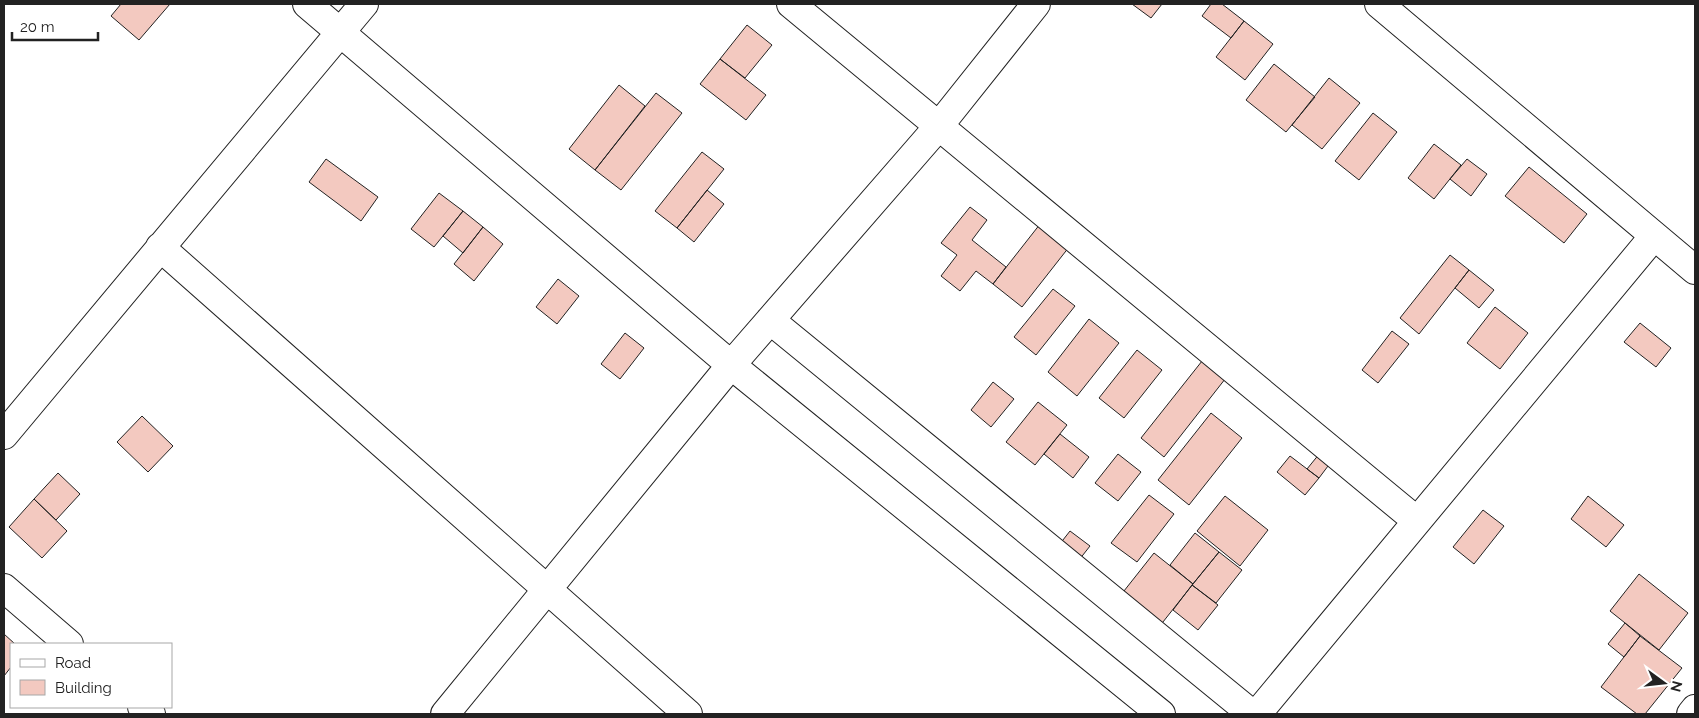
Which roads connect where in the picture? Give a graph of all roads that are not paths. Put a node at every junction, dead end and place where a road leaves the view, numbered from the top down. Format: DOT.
graph roads {
  1 [pos="307,4"];
  2 [pos="364,4"];
  3 [pos="791,4"];
  4 [pos="1036,4"];
  5 [pos="1379,4"];
  6 [pos="340,31"];
  7 [pos="938,127"];
  8 [pos="1654,236"];
  9 [pos="160,247"];
  10 [pos="1695,270"];
  11 [pos="770,320"];
  12 [pos="731,365"];
  13 [pos="4,435"];
  14 [pos="1417,521"];
  15 [pos="4,588"];
  16 [pos="548,588"];
  17 [pos="68,643"];
  18 [pos="1695,709"];
  19 [pos="445,714"];
  20 [pos="688,714"];
  21 [pos="1161,714"];
  22 [pos="1252,714"];
  23 [pos="1257,714"];
  24 [pos="1691,714"];
  1 -- 6 [label="street"];
  2 -- 6 [label="street"];
  3 -- 7 [label="street"];
  4 -- 7 [label="street"];
  5 -- 8 [label="street"];
  6 -- 9 [label="street"];
  6 -- 12 [label="street"];
  7 -- 11 [label="street"];
  7 -- 14 [label="street"];
  8 -- 10 [label="street"];
  8 -- 14 [label="street"];
  9 -- 13 [label="street"];
  9 -- 16 [label="street"];
  11 -- 12 [label="street"];
  11 -- 22 [label="street"];
  12 -- 16 [label="street"];
  12 -- 21 [label="street"];
  14 -- 23 [label="street"];
  15 -- 17 [label="street"];
  16 -- 19 [label="street"];
  16 -- 20 [label="street"];
  18 -- 24 [label="street"];
}
